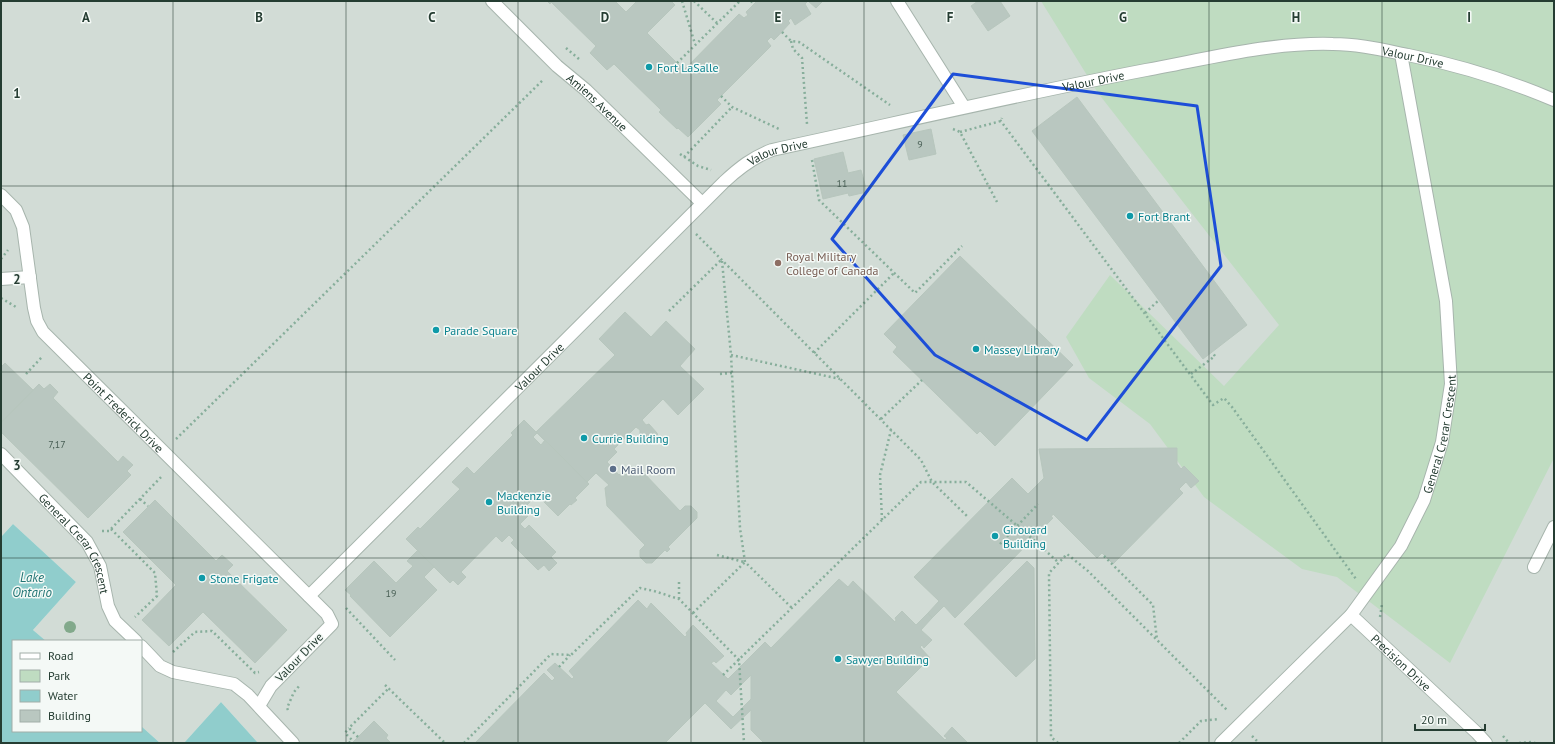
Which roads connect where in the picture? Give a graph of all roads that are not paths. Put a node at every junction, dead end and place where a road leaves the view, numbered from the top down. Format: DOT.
graph roads {
  1 [pos="492,1"];
  2 [pos="897,1"];
  3 [pos="1401,54"];
  4 [pos="1554,100"];
  5 [pos="964,108"];
  6 [pos="1,195"];
  7 [pos="702,204"];
  8 [pos="30,276"];
  9 [pos="1,279"];
  10 [pos="1,454"];
  11 [pos="1554,527"];
  12 [pos="1534,567"];
  13 [pos="309,596"];
  14 [pos="1351,615"];
  15 [pos="135,640"];
  16 [pos="142,647"];
  17 [pos="259,706"];
  18 [pos="293,743"];
  19 [pos="1221,743"];
  20 [pos="1486,743"];
  1 -- 7 [label="street, Amiens Avenue"];
  2 -- 5 [label="street"];
  3 -- 4 [label="street, Valour Drive"];
  3 -- 5 [label="street, Valour Drive"];
  3 -- 14 [label="street, General Crerar Crescent"];
  5 -- 7 [label="street, Valour Drive"];
  6 -- 8 [label="street, Point Frederick Drive"];
  7 -- 13 [label="street, Valour Drive"];
  8 -- 9 [label="street"];
  8 -- 13 [label="street, Point Frederick Drive"];
  10 -- 15 [label="street, General Crerar Crescent"];
  11 -- 12 [label="street"];
  13 -- 17 [label="street, Valour Drive"];
  14 -- 19 [label="street, General Crerar Crescent"];
  14 -- 20 [label="street, Precision Drive"];
  16 -- 17 [label="street"];
  17 -- 18 [label="street"];
}
